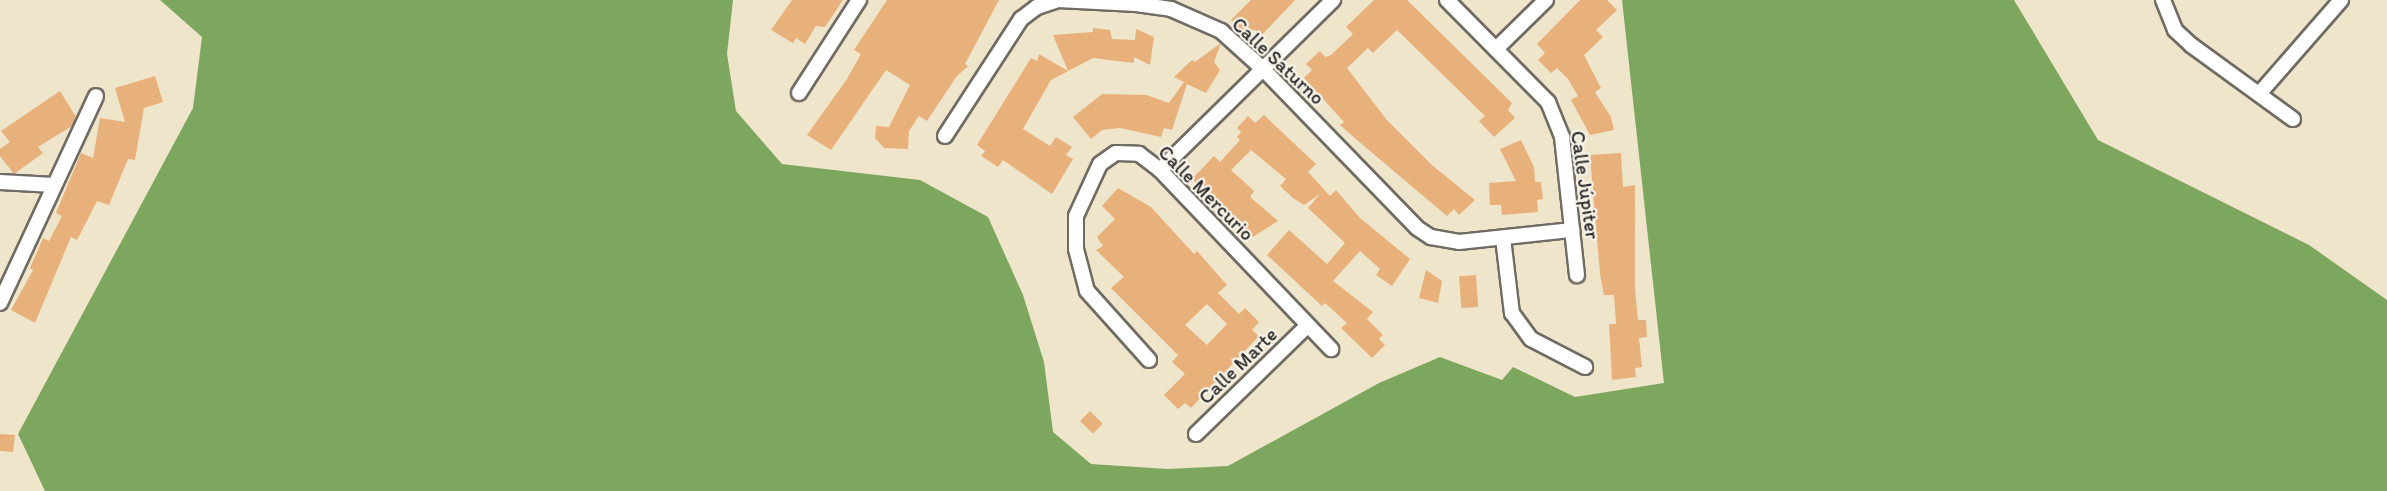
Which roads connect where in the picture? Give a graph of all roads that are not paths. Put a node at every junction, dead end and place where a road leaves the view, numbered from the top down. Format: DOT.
graph roads {
  1 [pos="859,0"];
  2 [pos="1333,0"];
  3 [pos="1448,0"];
  4 [pos="1546,0"];
  5 [pos="2163,0"];
  6 [pos="2341,0"];
  7 [pos="1496,49"];
  8 [pos="1263,69"];
  9 [pos="799,93"];
  10 [pos="2259,94"];
  11 [pos="96,96"];
  12 [pos="2293,119"];
  13 [pos="945,136"];
  14 [pos="1160,170"];
  15 [pos="0,182"];
  16 [pos="54,185"];
  17 [pos="1572,230"];
  18 [pos="1503,238"];
  19 [pos="1577,275"];
  20 [pos="0,303"];
  21 [pos="1308,325"];
  22 [pos="1331,349"];
  23 [pos="1149,360"];
  24 [pos="1585,367"];
  25 [pos="1196,434"];
  1 -- 9 [label="street"];
  2 -- 8 [label="street"];
  3 -- 7 [label="street, Calle Júpiter"];
  4 -- 7 [label="street"];
  5 -- 10 [label="street"];
  6 -- 10 [label="street"];
  7 -- 17 [label="street, Calle Júpiter"];
  8 -- 13 [label="street, Calle Saturno"];
  8 -- 14 [label="street"];
  8 -- 18 [label="street, Calle Saturno"];
  10 -- 12 [label="street"];
  11 -- 16 [label="street"];
  14 -- 21 [label="street, Calle Mercurio"];
  14 -- 23 [label="street, Calle Mercurio"];
  15 -- 16 [label="street"];
  16 -- 20 [label="street"];
  17 -- 18 [label="street, Calle Saturno"];
  17 -- 19 [label="street, Calle Júpiter"];
  18 -- 24 [label="street"];
  21 -- 22 [label="street, Calle Mercurio"];
  21 -- 25 [label="street, Calle Marte"];
}
